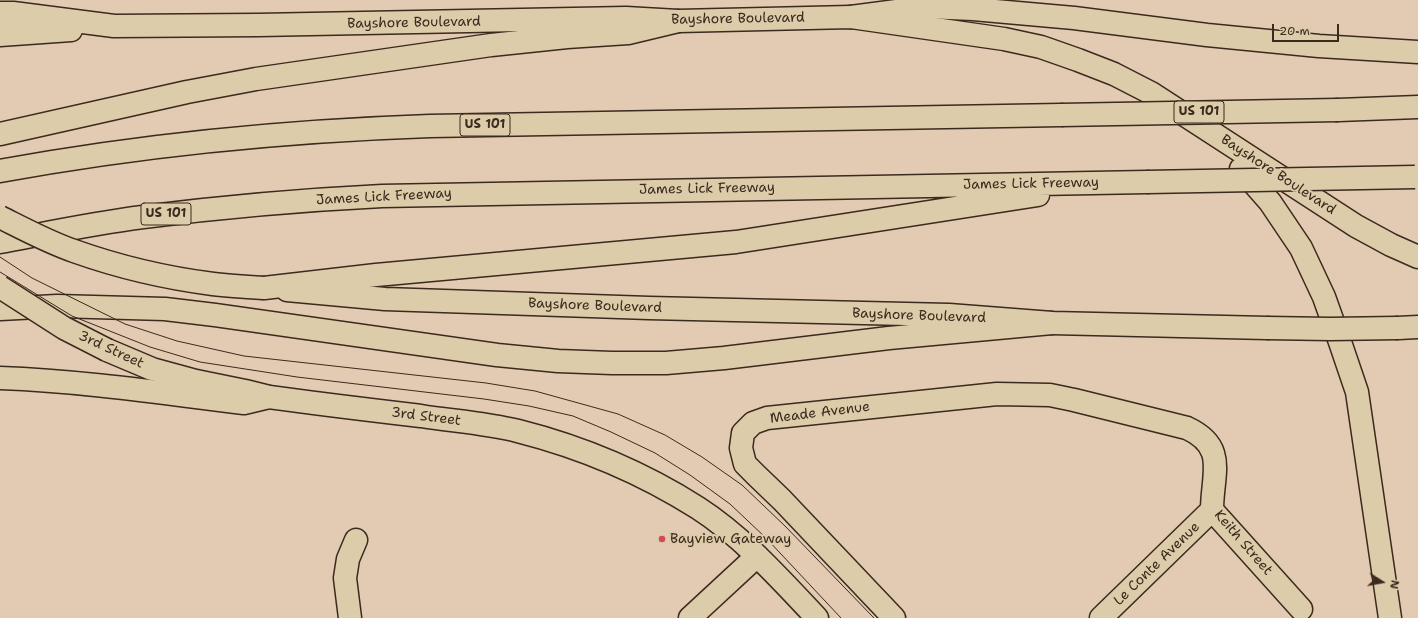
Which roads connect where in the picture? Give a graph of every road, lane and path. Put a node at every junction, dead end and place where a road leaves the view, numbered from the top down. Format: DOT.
graph roads {
  1 [pos="0,13"];
  2 [pos="851,18"];
  3 [pos="678,21"];
  4 [pos="114,26"];
  5 [pos="0,35"];
  6 [pos="1418,52"];
  7 [pos="1151,93"];
  8 [pos="1418,107"];
  9 [pos="0,134"];
  10 [pos="0,171"];
  11 [pos="1417,177"];
  12 [pos="1120,183"];
  13 [pos="0,216"];
  14 [pos="0,242"];
  15 [pos="1418,257"];
  16 [pos="0,288"];
  17 [pos="264,288"];
  18 [pos="0,310"];
  19 [pos="1052,323"];
  20 [pos="1408,327"];
  21 [pos="0,378"];
  22 [pos="269,397"];
  23 [pos="1074,400"];
  24 [pos="1212,510"];
  25 [pos="356,540"];
  26 [pos="757,556"];
  27 [pos="1301,610"];
  28 [pos="350,618"];
  29 [pos="690,618"];
  30 [pos="817,618"];
  31 [pos="894,618"];
  32 [pos="1101,618"];
  33 [pos="1390,618"];
  1 -- 4 [label="main road, Bayshore Boulevard"];
  2 -- 3 [label="main road, Bayshore Boulevard"];
  2 -- 6 [label="main road"];
  2 -- 7 [label="main road, Bayshore Boulevard"];
  3 -- 4 [label="main road, Bayshore Boulevard"];
  3 -- 9 [label="main road"];
  4 -- 5 [label="main road"];
  7 -- 15 [label="main road, Bayshore Boulevard"];
  7 -- 33 [label="main road"];
  8 -- 10 [label="main road, US 101, bridge"];
  11 -- 12 [label="main road, James Lick Freeway / US 101, bridge"];
  12 -- 14 [label="main road, James Lick Freeway / US 101"];
  12 -- 17 [label="main road"];
  13 -- 17 [label="main road, Bayshore Boulevard, bridge"];
  16 -- 22 [label="main road, 3rd Street, bridge"];
  17 -- 19 [label="main road, Bayshore Boulevard"];
  18 -- 19 [label="main road"];
  19 -- 20 [label="main road, Bayshore Boulevard, bridge"];
  21 -- 22 [label="main road"];
  22 -- 26 [label="main road, 3rd Street"];
  23 -- 24 [label="main road, Keith Street"];
  23 -- 31 [label="main road, Meade Avenue"];
  24 -- 27 [label="main road, Keith Street"];
  24 -- 32 [label="main road, Le Conte Avenue"];
  25 -- 28 [label="main road"];
  26 -- 29 [label="main road"];
  26 -- 30 [label="main road, 3rd Street"];
}
